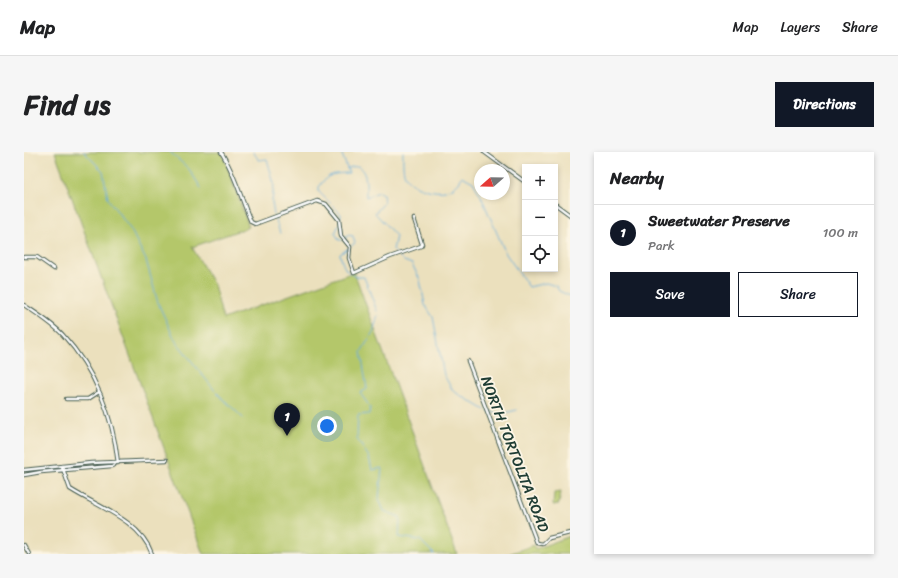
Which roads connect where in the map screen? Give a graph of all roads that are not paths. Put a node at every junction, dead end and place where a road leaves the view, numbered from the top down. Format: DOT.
graph roads {
  1 [pos="221,152"];
  2 [pos="484,152"];
  3 [pos="522,180"];
  4 [pos="558,206"];
  5 [pos="570,215"];
  6 [pos="414,219"];
  7 [pos="24,257"];
  8 [pos="54,269"];
  9 [pos="24,305"];
  10 [pos="468,361"];
  11 [pos="99,392"];
  12 [pos="66,399"];
  13 [pos="166,460"];
  14 [pos="117,463"];
  15 [pos="62,466"];
  16 [pos="24,470"];
  17 [pos="63,470"];
  18 [pos="24,475"];
  19 [pos="570,533"];
  20 [pos="24,545"];
  21 [pos="29,554"];
  22 [pos="152,554"];
  1 -- 6 [label="street"];
  2 -- 3 [label="street"];
  4 -- 5 [label="street"];
  7 -- 8 [label="street"];
  9 -- 11 [label="street"];
  10 -- 19 [label="street, NORTH TORTOLITA ROAD"];
  11 -- 12 [label="street"];
  11 -- 14 [label="street"];
  13 -- 14 [label="street"];
  14 -- 15 [label="street"];
  14 -- 17 [label="street"];
  15 -- 16 [label="street"];
  15 -- 17 [label="street"];
  17 -- 18 [label="street"];
  17 -- 22 [label="street"];
  20 -- 21 [label="street"];
}
